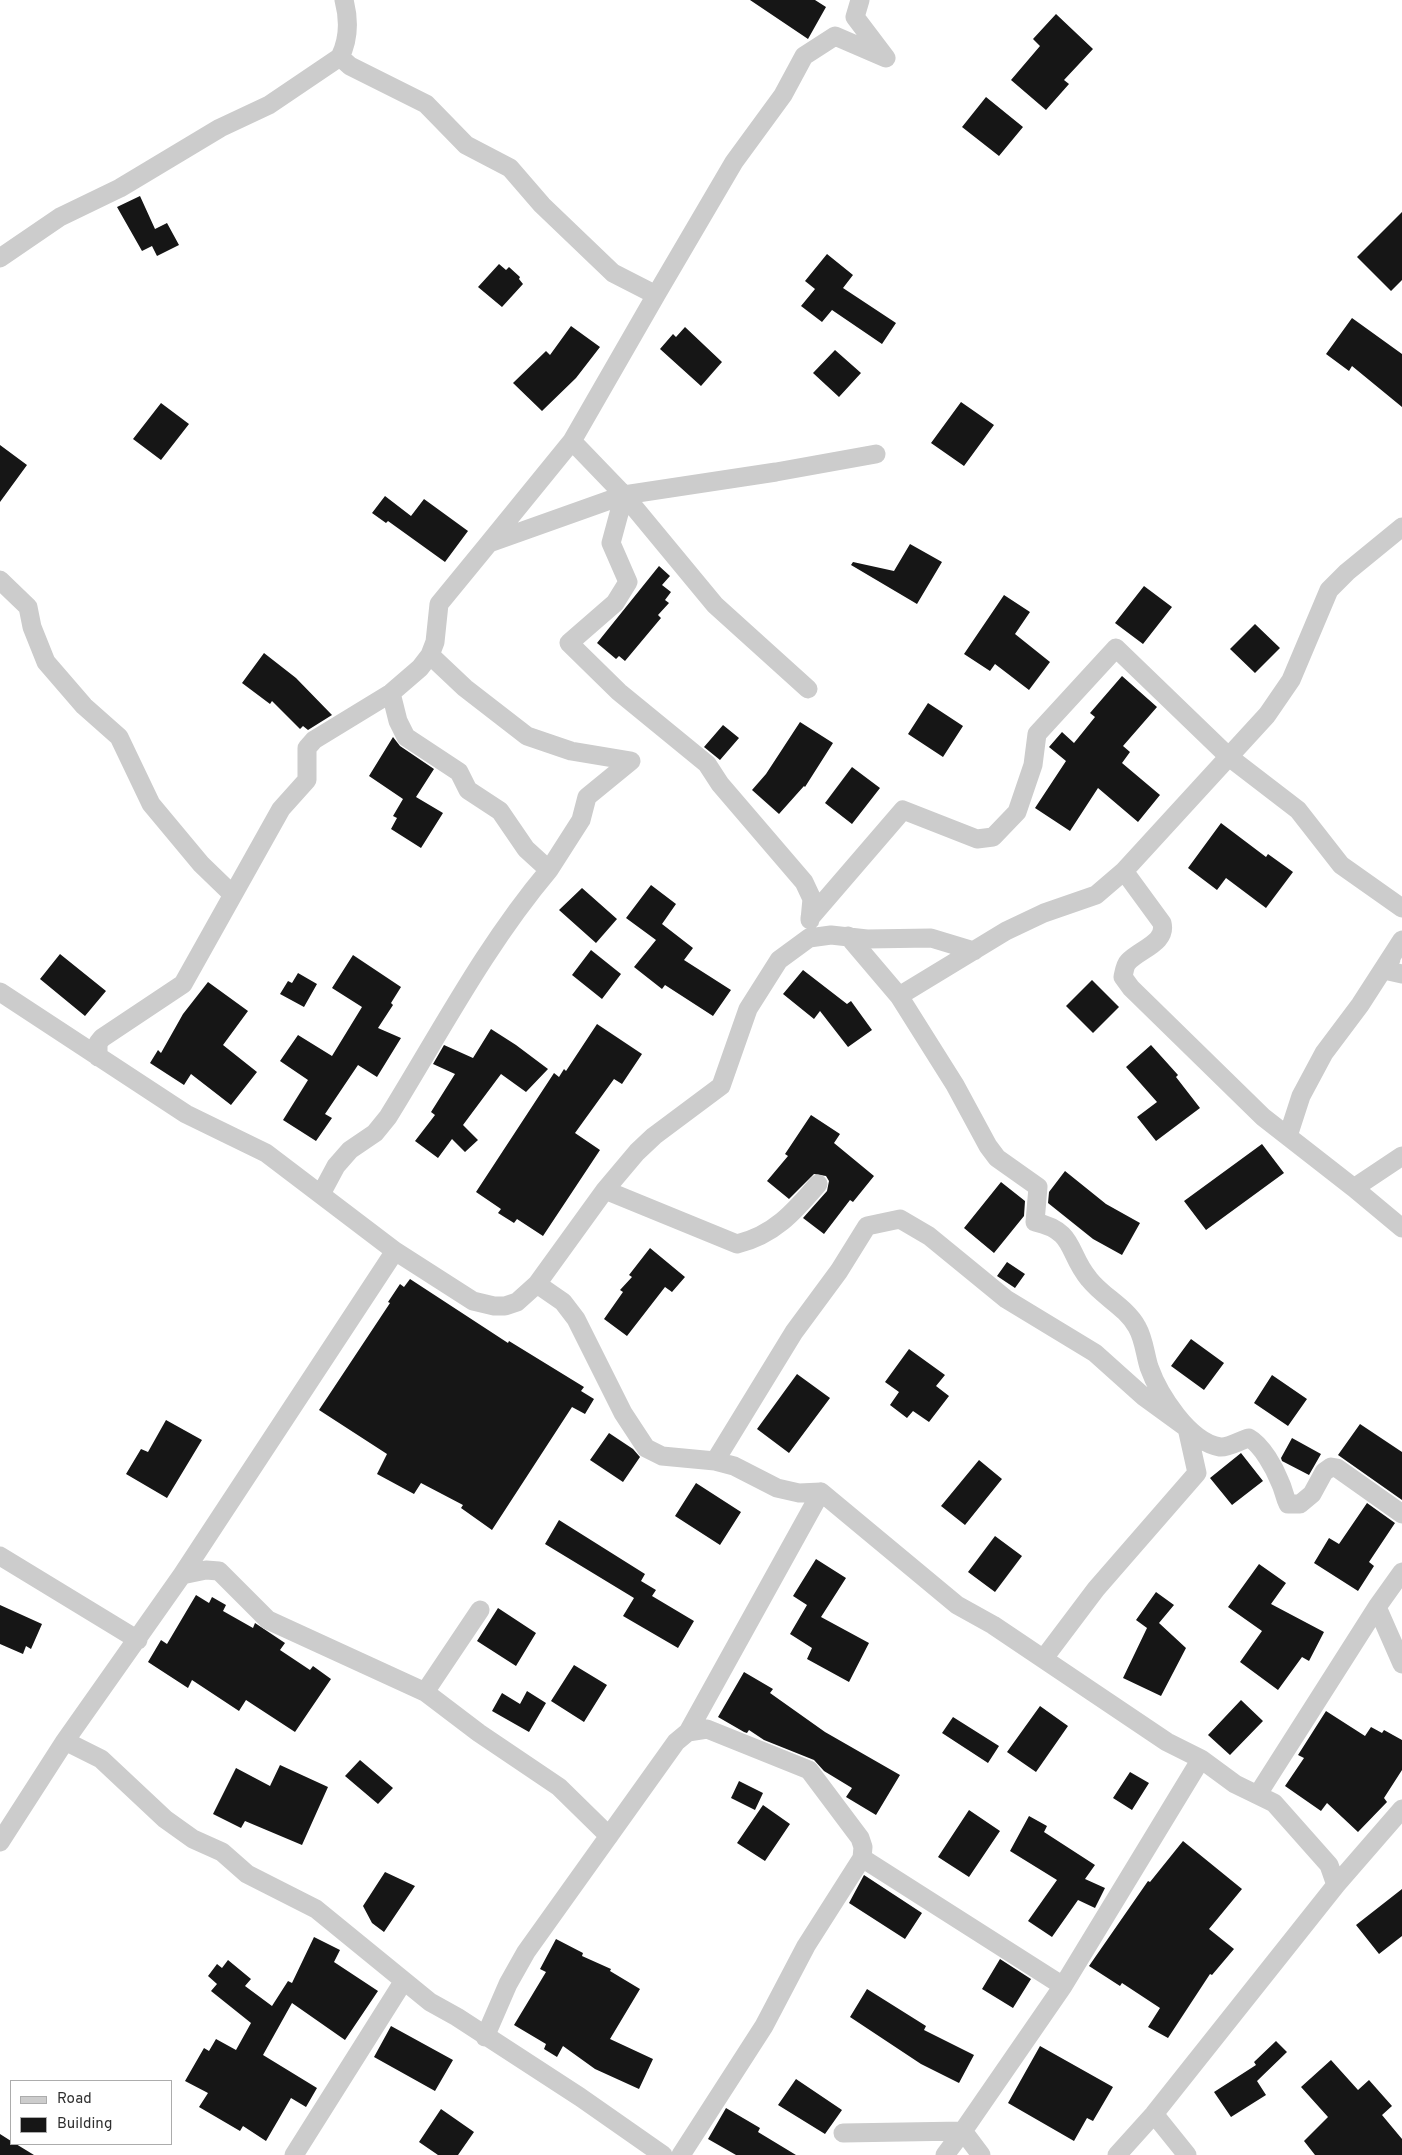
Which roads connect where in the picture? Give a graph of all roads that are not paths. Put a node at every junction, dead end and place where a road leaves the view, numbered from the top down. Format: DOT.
graph roads {
  1 [pos="344,0"];
  2 [pos="860,0"];
  3 [pos="340,57"];
  4 [pos="0,258"];
  5 [pos="656,295"];
  6 [pos="572,442"];
  7 [pos="876,454"];
  8 [pos="624,496"];
  9 [pos="1402,527"];
  10 [pos="489,543"];
  11 [pos="0,580"];
  12 [pos="430,655"];
  13 [pos="808,689"];
  14 [pos="391,692"];
  15 [pos="1229,757"];
  16 [pos="549,870"];
  17 [pos="1124,871"];
  18 [pos="232,894"];
  19 [pos="1402,908"];
  20 [pos="810,918"];
  21 [pos="848,936"];
  22 [pos="809,938"];
  23 [pos="1402,941"];
  24 [pos="974,951"];
  25 [pos="1402,974"];
  26 [pos="0,992"];
  27 [pos="899,996"];
  28 [pos="98,1057"];
  29 [pos="1288,1136"];
  30 [pos="1402,1156"];
  31 [pos="818,1184"];
  32 [pos="1354,1188"];
  33 [pos="605,1190"];
  34 [pos="321,1194"];
  35 [pos="1402,1228"];
  36 [pos="394,1250"];
  37 [pos="537,1284"];
  38 [pos="1188,1428"];
  39 [pos="715,1462"];
  40 [pos="821,1492"];
  41 [pos="1402,1514"];
  42 [pos="0,1556"];
  43 [pos="1402,1572"];
  44 [pos="182,1575"];
  45 [pos="1377,1606"];
  46 [pos="480,1610"];
  47 [pos="138,1640"];
  48 [pos="1044,1658"];
  49 [pos="1402,1664"];
  50 [pos="425,1692"];
  51 [pos="688,1732"];
  52 [pos="66,1741"];
  53 [pos="1201,1759"];
  54 [pos="1258,1794"];
  55 [pos="1402,1809"];
  56 [pos="609,1836"];
  57 [pos="0,1842"];
  58 [pos="862,1858"];
  59 [pos="1336,1885"];
  60 [pos="403,1982"];
  61 [pos="1063,1986"];
  62 [pos="485,2037"];
  63 [pos="1154,2114"];
  64 [pos="963,2131"];
  65 [pos="843,2133"];
  66 [pos="294,2155"];
  67 [pos="663,2155"];
  68 [pos="681,2155"];
  69 [pos="944,2155"];
  70 [pos="981,2155"];
  71 [pos="1116,2155"];
  72 [pos="1187,2155"];
  1 -- 3 [label="street"];
  2 -- 5 [label="street"];
  3 -- 4 [label="street"];
  3 -- 5 [label="street"];
  5 -- 6 [label="street"];
  6 -- 8 [label="street"];
  6 -- 10 [label="street"];
  7 -- 8 [label="street"];
  8 -- 10 [label="street"];
  8 -- 13 [label="street"];
  8 -- 20 [label="street"];
  9 -- 15 [label="street"];
  10 -- 12 [label="street"];
  11 -- 18 [label="street"];
  12 -- 14 [label="street"];
  12 -- 16 [label="street"];
  14 -- 16 [label="street"];
  14 -- 18 [label="street"];
  15 -- 17 [label="street"];
  15 -- 19 [label="street"];
  15 -- 20 [label="street"];
  16 -- 34 [label="street"];
  17 -- 24 [label="street"];
  17 -- 29 [label="street"];
  18 -- 28 [label="street"];
  20 -- 22 [label="street"];
  21 -- 22 [label="street"];
  21 -- 24 [label="street"];
  21 -- 27 [label="street"];
  22 -- 33 [label="street"];
  23 -- 25 [label="street"];
  23 -- 29 [label="street"];
  24 -- 27 [label="street"];
  26 -- 28 [label="street"];
  27 -- 38 [label="street"];
  28 -- 34 [label="street"];
  29 -- 32 [label="street"];
  30 -- 32 [label="street"];
  31 -- 33 [label="street"];
  32 -- 35 [label="street"];
  33 -- 37 [label="street"];
  34 -- 36 [label="street"];
  36 -- 37 [label="street"];
  36 -- 44 [label="street"];
  37 -- 39 [label="street"];
  38 -- 39 [label="street"];
  38 -- 41 [label="street"];
  38 -- 48 [label="street"];
  39 -- 40 [label="street"];
  40 -- 48 [label="street"];
  40 -- 51 [label="street"];
  42 -- 47 [label="street"];
  43 -- 45 [label="street"];
  44 -- 47 [label="street"];
  44 -- 50 [label="street"];
  45 -- 49 [label="street"];
  45 -- 54 [label="street"];
  46 -- 50 [label="street"];
  47 -- 52 [label="street"];
  48 -- 53 [label="street"];
  50 -- 56 [label="street"];
  51 -- 56 [label="street"];
  51 -- 58 [label="street"];
  52 -- 57 [label="street"];
  52 -- 60 [label="street"];
  53 -- 54 [label="street"];
  53 -- 61 [label="street"];
  54 -- 59 [label="street"];
  55 -- 59 [label="street"];
  56 -- 62 [label="street"];
  58 -- 61 [label="street"];
  58 -- 68 [label="street"];
  59 -- 63 [label="street"];
  60 -- 62 [label="street"];
  60 -- 66 [label="street"];
  61 -- 64 [label="street"];
  62 -- 67 [label="street"];
  63 -- 71 [label="street"];
  63 -- 72 [label="street"];
  64 -- 65 [label="street"];
  64 -- 69 [label="street"];
  64 -- 70 [label="street"];
}
